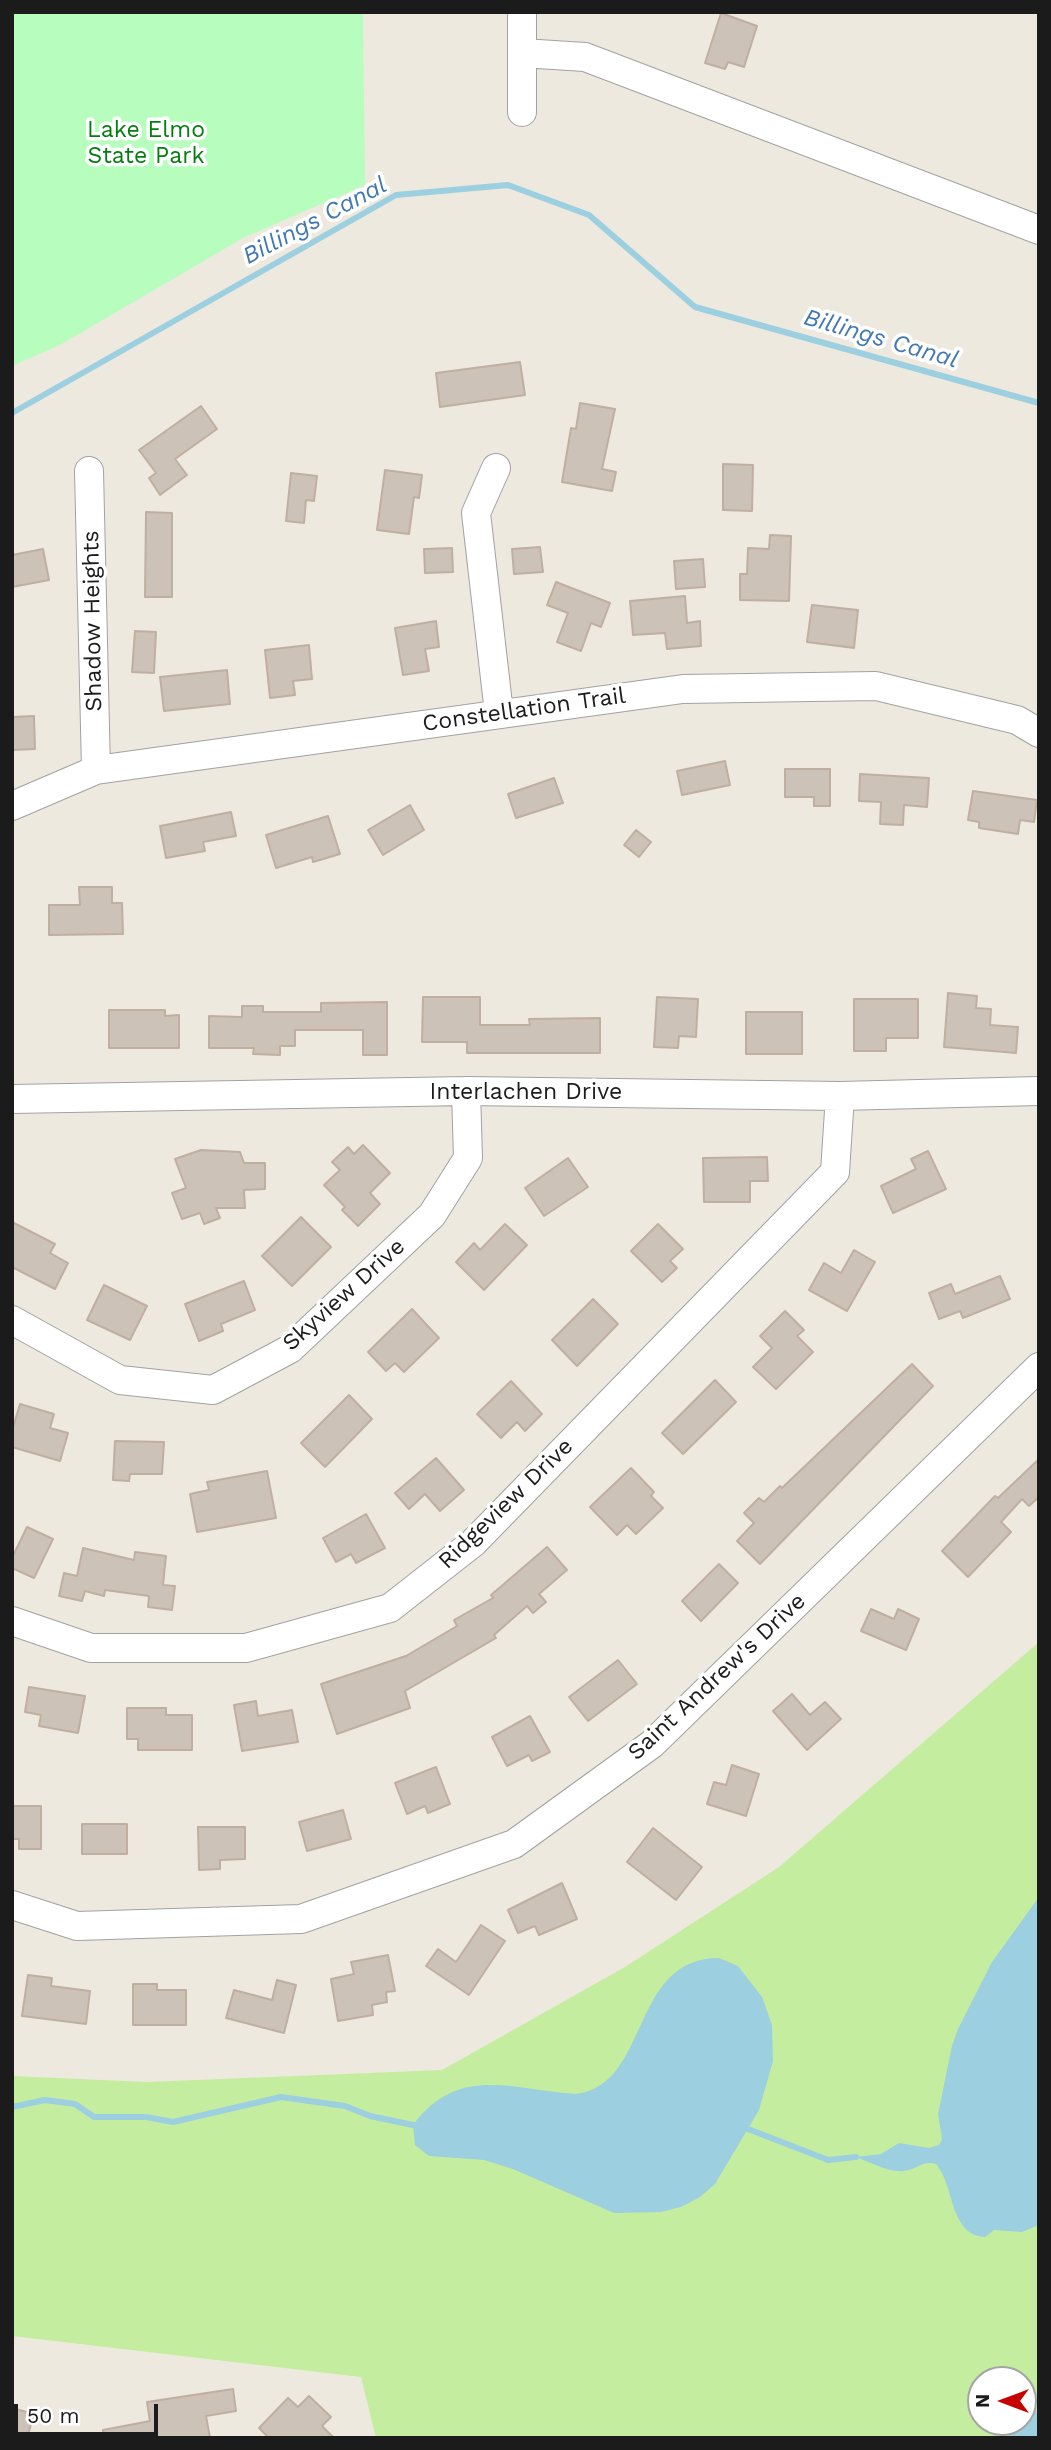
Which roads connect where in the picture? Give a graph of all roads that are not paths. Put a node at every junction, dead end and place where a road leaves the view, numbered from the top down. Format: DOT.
graph roads {
  1 [pos="522,12"];
  2 [pos="522,53"];
  3 [pos="522,112"];
  4 [pos="1039,230"];
  5 [pos="496,468"];
  6 [pos="89,471"];
  7 [pos="499,713"];
  8 [pos="1039,733"];
  9 [pos="96,770"];
  10 [pos="12,806"];
  11 [pos="466,1091"];
  12 [pos="1039,1091"];
  13 [pos="840,1096"];
  14 [pos="12,1099"];
  15 [pos="12,1320"];
  16 [pos="1039,1367"];
  17 [pos="12,1621"];
  18 [pos="12,1905"];
  1 -- 2 [label="street"];
  2 -- 3 [label="street"];
  2 -- 4 [label="street"];
  5 -- 7 [label="street"];
  6 -- 9 [label="street, Shadow Heights"];
  7 -- 8 [label="street, Constellation Trail"];
  7 -- 9 [label="street, Constellation Trail"];
  9 -- 10 [label="street, Constellation Trail"];
  11 -- 13 [label="street, Interlachen Drive"];
  11 -- 14 [label="street, Interlachen Drive"];
  11 -- 15 [label="street, Skyview Drive"];
  12 -- 13 [label="street, Interlachen Drive"];
  13 -- 17 [label="street, Ridgeview Drive"];
  16 -- 18 [label="street, Saint Andrew's Drive"];
}
